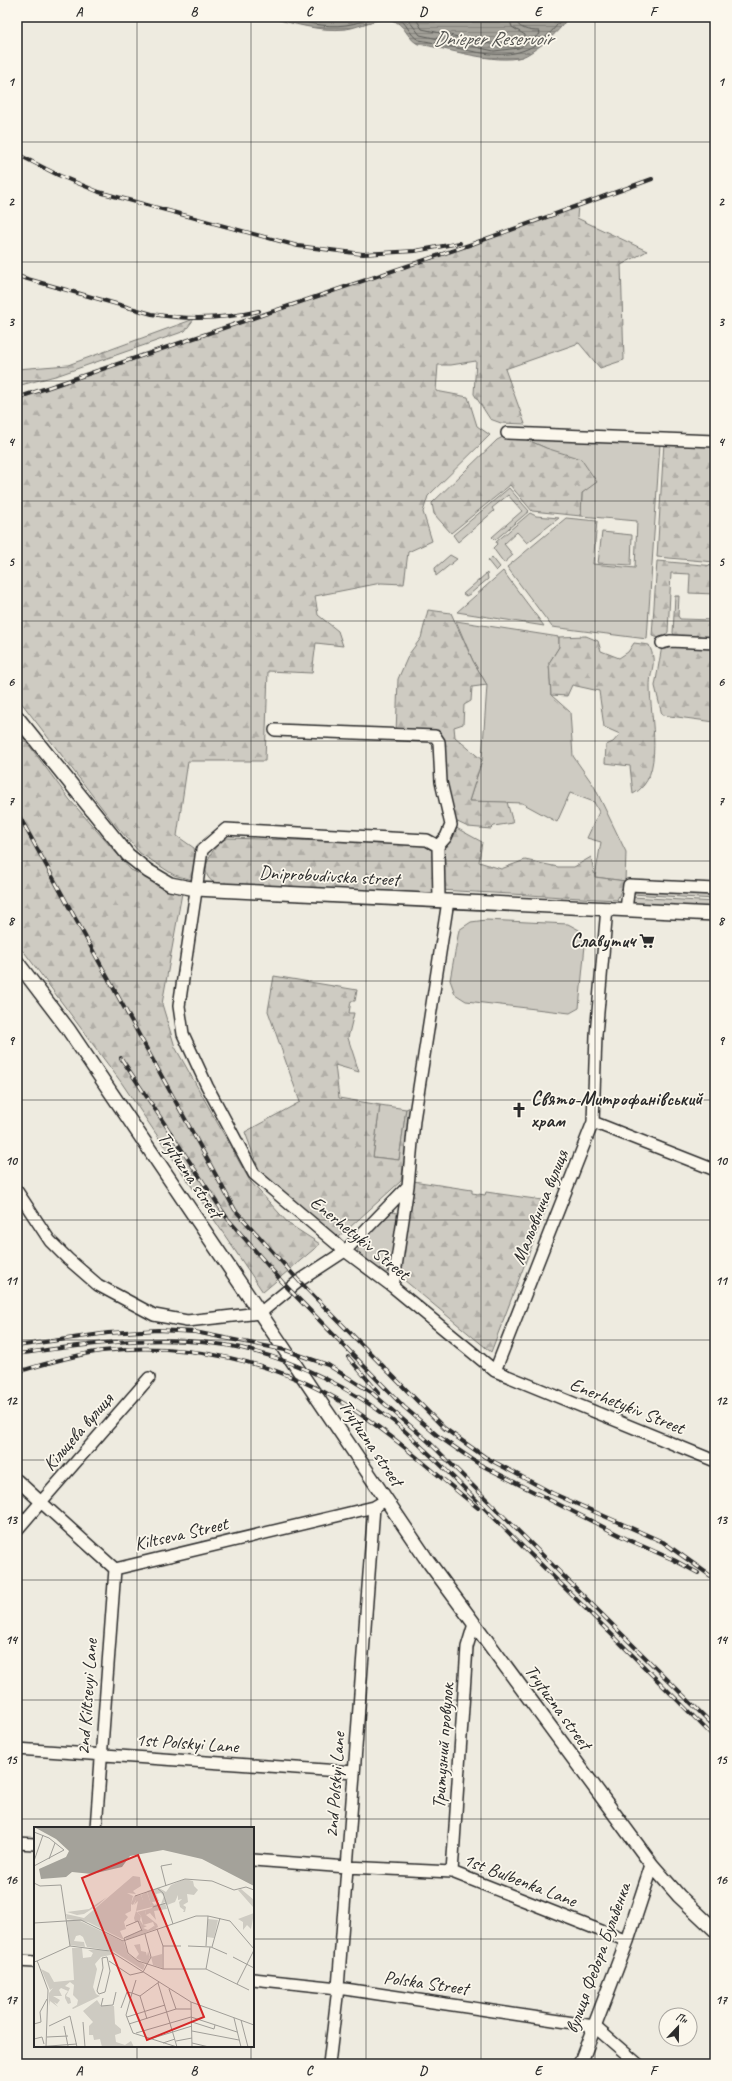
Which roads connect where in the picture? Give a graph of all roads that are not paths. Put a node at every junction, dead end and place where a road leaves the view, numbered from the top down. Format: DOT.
graph roads {
  1 [pos="507,433"];
  2 [pos="715,442"];
  3 [pos="662,643"];
  4 [pos="715,644"];
  5 [pos="17,717"];
  6 [pos="276,730"];
  7 [pos="438,846"];
  8 [pos="196,889"];
  9 [pos="715,889"];
  10 [pos="444,900"];
  11 [pos="607,908"];
  12 [pos="626,909"];
  13 [pos="715,914"];
  14 [pos="17,962"];
  15 [pos="593,1122"];
  16 [pos="715,1170"];
  17 [pos="408,1186"];
  18 [pos="17,1191"];
  19 [pos="345,1251"];
  20 [pos="393,1287"];
  21 [pos="260,1313"];
  22 [pos="495,1371"];
  23 [pos="149,1378"];
  24 [pos="715,1461"];
  25 [pos="17,1480"];
  26 [pos="386,1500"];
  27 [pos="41,1502"];
  28 [pos="374,1508"];
  29 [pos="17,1530"];
  30 [pos="115,1568"];
  31 [pos="474,1624"];
  32 [pos="17,1749"];
  33 [pos="101,1756"];
  34 [pos="354,1772"];
  35 [pos="96,1827"];
  36 [pos="17,1843"];
  37 [pos="34,1844"];
  38 [pos="254,1860"];
  39 [pos="652,1865"];
  40 [pos="347,1867"];
  41 [pos="452,1872"];
  42 [pos="715,1930"];
  43 [pos="627,1941"];
  44 [pos="17,1961"];
  45 [pos="34,1962"];
  46 [pos="254,1979"];
  47 [pos="338,1988"];
  48 [pos="594,2026"];
  49 [pos="329,2064"];
  50 [pos="580,2064"];
  51 [pos="638,2064"];
  1 -- 2 [label="street"];
  3 -- 4 [label="street"];
  5 -- 8 [label="street, Dniprobudivska street"];
  6 -- 7 [label="street"];
  7 -- 8 [label="street, Enerhetykiv Street"];
  7 -- 10 [label="street"];
  8 -- 10 [label="street, Dniprobudivska street"];
  8 -- 19 [label="street, Enerhetykiv Street"];
  9 -- 12 [label="street"];
  10 -- 11 [label="street, Dniprobudivska street"];
  10 -- 17 [label="street"];
  11 -- 12 [label="street, Dniprobudivska street"];
  11 -- 15 [label="street, Мальовнича вулиця"];
  12 -- 13 [label="street, Dniprobudivska street"];
  14 -- 21 [label="street, Trytuzna street"];
  15 -- 16 [label="street"];
  15 -- 22 [label="street, Мальовнича вулиця"];
  17 -- 19 [label="street"];
  17 -- 20 [label="street"];
  18 -- 21 [label="street"];
  19 -- 20 [label="street, Enerhetykiv Street"];
  19 -- 21 [label="street"];
  20 -- 22 [label="street, Enerhetykiv Street"];
  21 -- 26 [label="street, Trytuzna street"];
  22 -- 24 [label="street, Enerhetykiv Street"];
  23 -- 27 [label="street, Кільцева вулиця"];
  25 -- 27 [label="street, Кільцева вулиця"];
  26 -- 28 [label="street, Kiltseva Street"];
  26 -- 31 [label="street, Trytuzna street"];
  27 -- 29 [label="street"];
  27 -- 30 [label="street, Kiltseva Street"];
  28 -- 30 [label="street, Kiltseva Street"];
  28 -- 34 [label="street, 2nd Polskyi Lane"];
  30 -- 33 [label="street, 2nd Kiltsevyi Lane"];
  31 -- 39 [label="street, Trytuzna street"];
  31 -- 41 [label="street, Тритузний провулок"];
  32 -- 33 [label="street, 1st Polskyi Lane"];
  33 -- 34 [label="street, 1st Polskyi Lane"];
  33 -- 35 [label="street, 2nd Kiltsevyi Lane"];
  34 -- 40 [label="street, 2nd Polskyi Lane"];
  36 -- 37 [label="street"];
  38 -- 40 [label="street, 1st Bulbenka Lane"];
  39 -- 42 [label="street, Trytuzna street"];
  39 -- 43 [label="street, вулиця Федора Бульбенка"];
  40 -- 41 [label="street, 1st Bulbenka Lane"];
  40 -- 47 [label="street, 2nd Polskyi Lane"];
  41 -- 43 [label="street, 1st Bulbenka Lane"];
  43 -- 48 [label="street, вулиця Федора Бульбенка"];
  44 -- 45 [label="street"];
  46 -- 47 [label="street, Polska Street"];
  47 -- 48 [label="street, Polska Street"];
  47 -- 49 [label="street, 2nd Polskyi Lane"];
  48 -- 50 [label="street, вулиця Федора Бульбенка"];
  48 -- 51 [label="street"];
}
